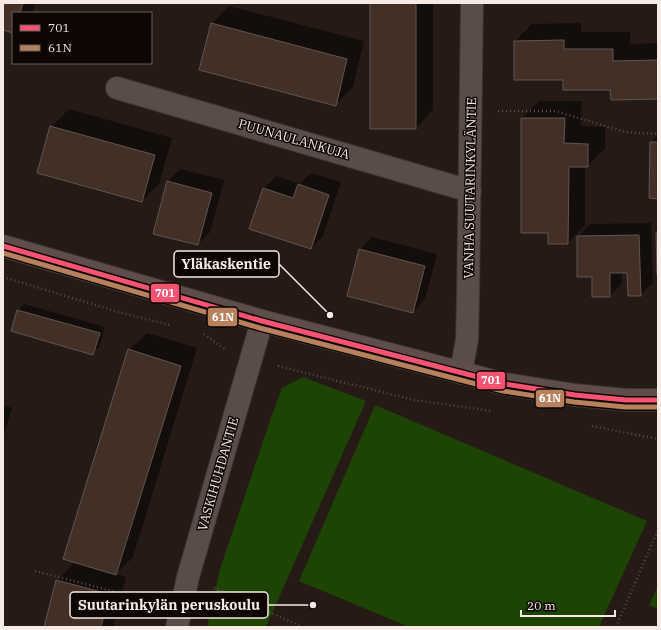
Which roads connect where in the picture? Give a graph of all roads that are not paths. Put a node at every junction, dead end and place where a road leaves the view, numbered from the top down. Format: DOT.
graph roads {
  1 [pos="472,3"];
  2 [pos="117,88"];
  3 [pos="470,191"];
  4 [pos="3,246"];
  5 [pos="262,321"];
  6 [pos="461,373"];
  7 [pos="658,400"];
  8 [pos="177,627"];
  1 -- 3 [label="street, VANHA SUUTARINKYLÄNTIE"];
  2 -- 3 [label="street, PUUNAULANKUJA"];
  3 -- 6 [label="street, VANHA SUUTARINKYLÄNTIE"];
  4 -- 5 [label="street"];
  5 -- 6 [label="street"];
  5 -- 8 [label="street, VASKIHUHDANTIE"];
  6 -- 7 [label="street"];
}
